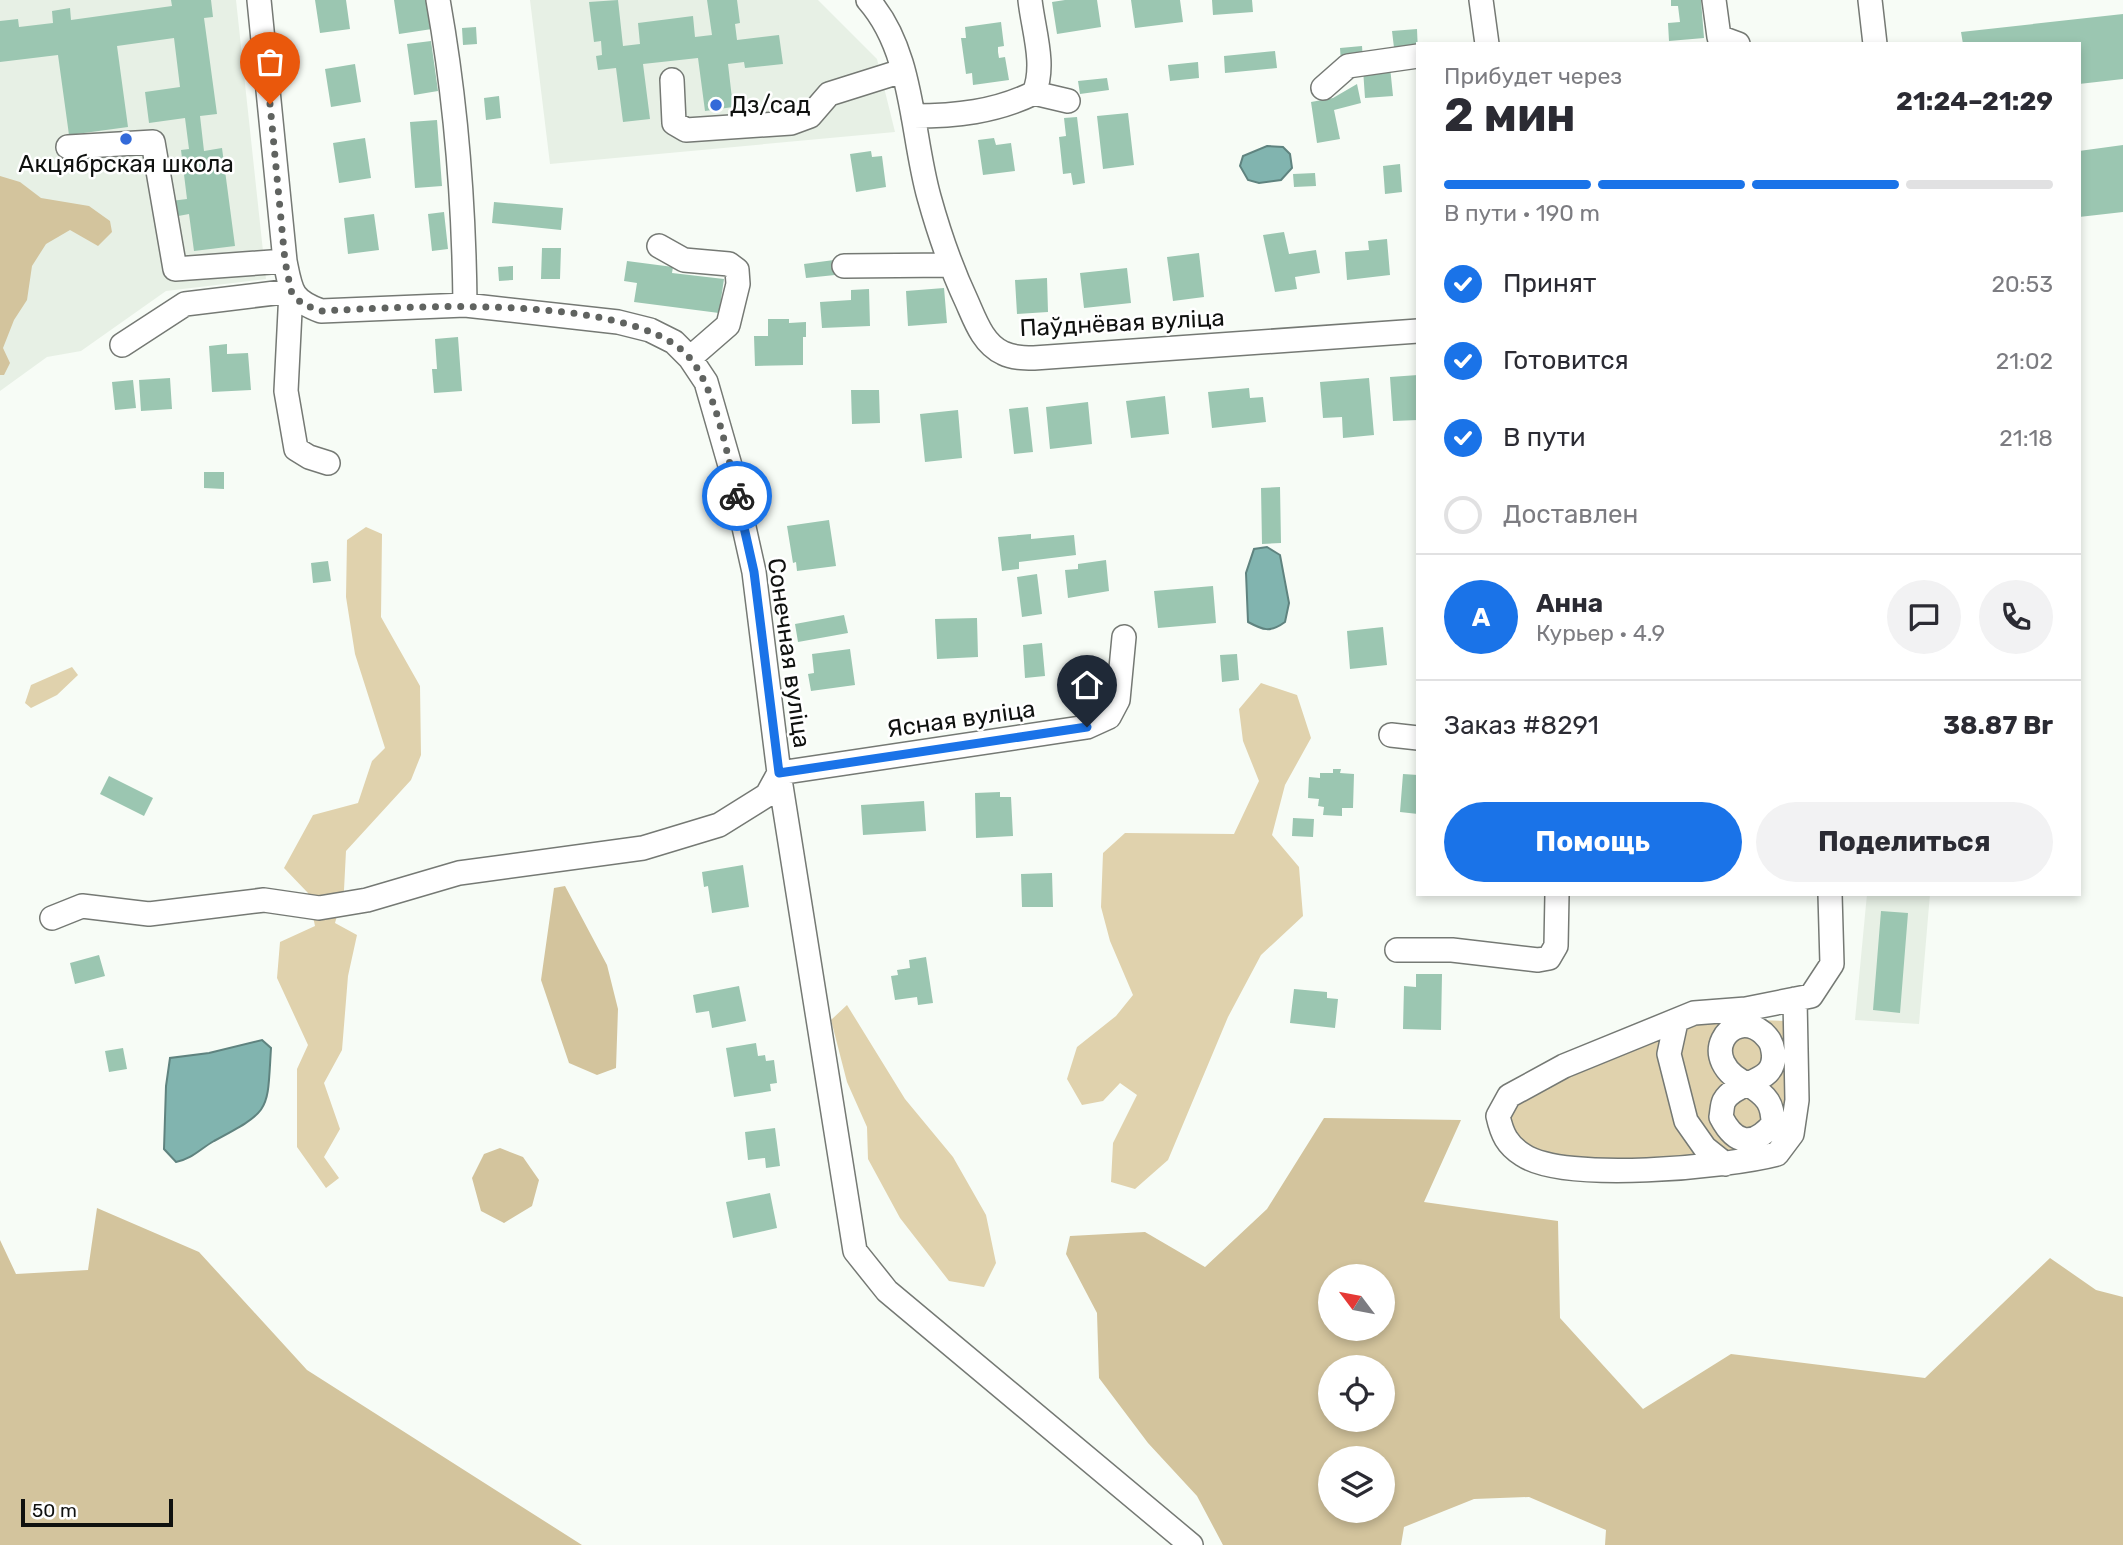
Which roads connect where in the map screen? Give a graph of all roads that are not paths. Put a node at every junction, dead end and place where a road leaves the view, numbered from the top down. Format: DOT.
graph roads {
  1 [pos="259,0"];
  2 [pos="438,0"];
  3 [pos="868,0"];
  4 [pos="1030,0"];
  5 [pos="1481,0"];
  6 [pos="1714,0"];
  7 [pos="1870,0"];
  8 [pos="1486,42"];
  9 [pos="1733,42"];
  10 [pos="1875,42"];
  11 [pos="1416,56"];
  12 [pos="902,71"];
  13 [pos="671,80"];
  14 [pos="1323,88"];
  15 [pos="1034,93"];
  16 [pos="1068,101"];
  17 [pos="913,116"];
  18 [pos="68,148"];
  19 [pos="659,246"];
  20 [pos="285,261"];
  21 [pos="950,265"];
  22 [pos="844,266"];
  23 [pos="291,291"];
  24 [pos="465,305"];
  25 [pos="1416,331"];
  26 [pos="122,345"];
  27 [pos="690,358"];
  28 [pos="328,463"];
  29 [pos="1124,636"];
  30 [pos="1391,735"];
  31 [pos="1416,738"];
  32 [pos="779,773"];
  33 [pos="1557,896"];
  34 [pos="1830,896"];
  35 [pos="52,918"];
  36 [pos="1398,950"];
  37 [pos="1795,999"];
  38 [pos="1746,1017"];
  39 [pos="1676,1022"];
  40 [pos="1725,1164"];
  41 [pos="1191,1545"];
  1 -- 20 [label="street"];
  2 -- 24 [label="street"];
  3 -- 12 [label="street, Паўднёвая вуліца"];
  4 -- 15 [label="street"];
  5 -- 8 [label="street"];
  6 -- 9 [label="street"];
  7 -- 10 [label="street"];
  11 -- 14 [label="street"];
  12 -- 13 [label="street"];
  12 -- 17 [label="street, Паўднёвая вуліца"];
  15 -- 16 [label="street"];
  15 -- 17 [label="street"];
  17 -- 21 [label="street, Паўднёвая вуліца"];
  18 -- 20 [label="street"];
  19 -- 27 [label="street"];
  20 -- 23 [label="street"];
  21 -- 22 [label="street"];
  21 -- 25 [label="street, Паўднёвая вуліца"];
  23 -- 24 [label="street, Сонечная вуліца"];
  23 -- 26 [label="street"];
  23 -- 28 [label="street"];
  24 -- 27 [label="street, Сонечная вуліца"];
  27 -- 32 [label="street, Сонечная вуліца"];
  29 -- 32 [label="street, Ясная вуліца"];
  30 -- 31 [label="street"];
  32 -- 35 [label="street"];
  32 -- 41 [label="street, Сонечная вуліца"];
  33 -- 36 [label="street"];
  34 -- 37 [label="street"];
  37 -- 38 [label="street"];
  37 -- 40 [label="street"];
  38 -- 38 [label="street"];
  38 -- 39 [label="street"];
  39 -- 40 [label="street"];
  39 -- 40 [label="street"];
}
